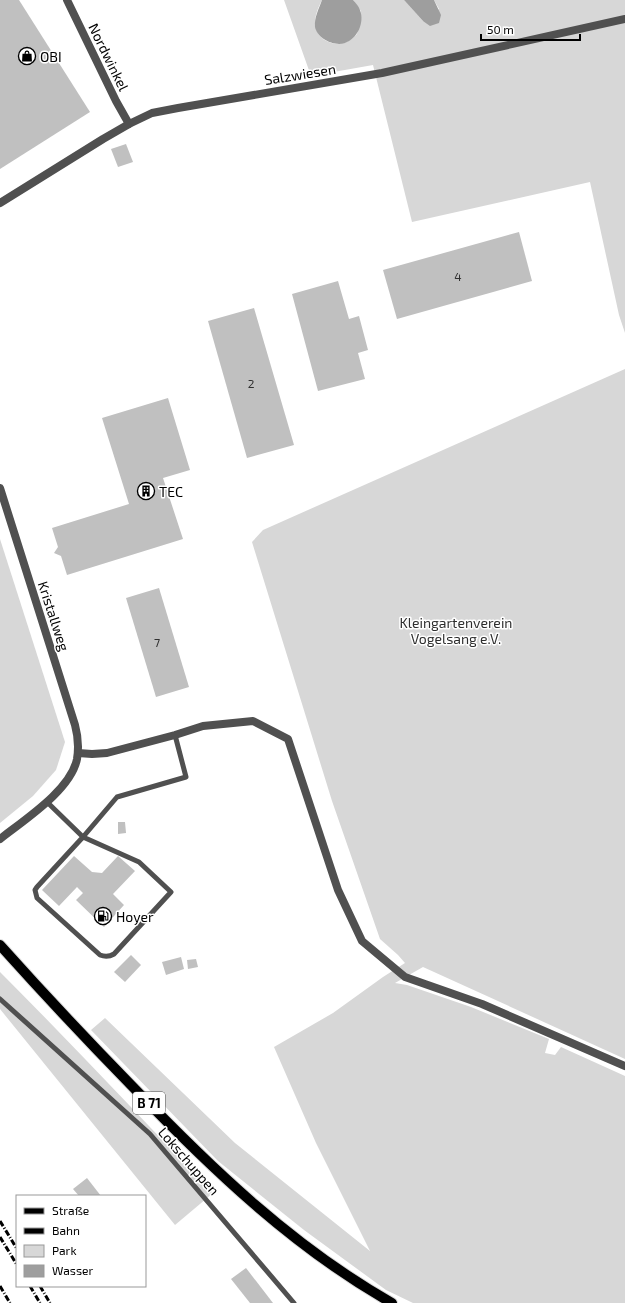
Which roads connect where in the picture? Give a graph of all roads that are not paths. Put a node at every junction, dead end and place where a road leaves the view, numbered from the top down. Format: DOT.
graph roads {
  1 [pos="67,0"];
  2 [pos="625,19"];
  3 [pos="129,124"];
  4 [pos="0,203"];
  5 [pos="0,488"];
  6 [pos="175,735"];
  7 [pos="78,753"];
  8 [pos="47,802"];
  9 [pos="83,837"];
  10 [pos="0,839"];
  11 [pos="0,944"];
  12 [pos="0,999"];
  13 [pos="625,1066"];
  14 [pos="294,1303"];
  15 [pos="392,1303"];
  1 -- 3 [label="street, Nordwinkel"];
  2 -- 3 [label="street, Salzwiesen"];
  3 -- 4 [label="street, Salzwiesen"];
  5 -- 7 [label="street, Kristallweg"];
  6 -- 7 [label="street"];
  6 -- 9 [label="lane"];
  6 -- 13 [label="street"];
  7 -- 8 [label="street, Kristallweg"];
  8 -- 9 [label="lane"];
  8 -- 10 [label="street, Kristallweg"];
  9 -- 9 [label="lane"];
  11 -- 15 [label="main road, B 71"];
  12 -- 14 [label="lane, Lokschuppen"];
}
